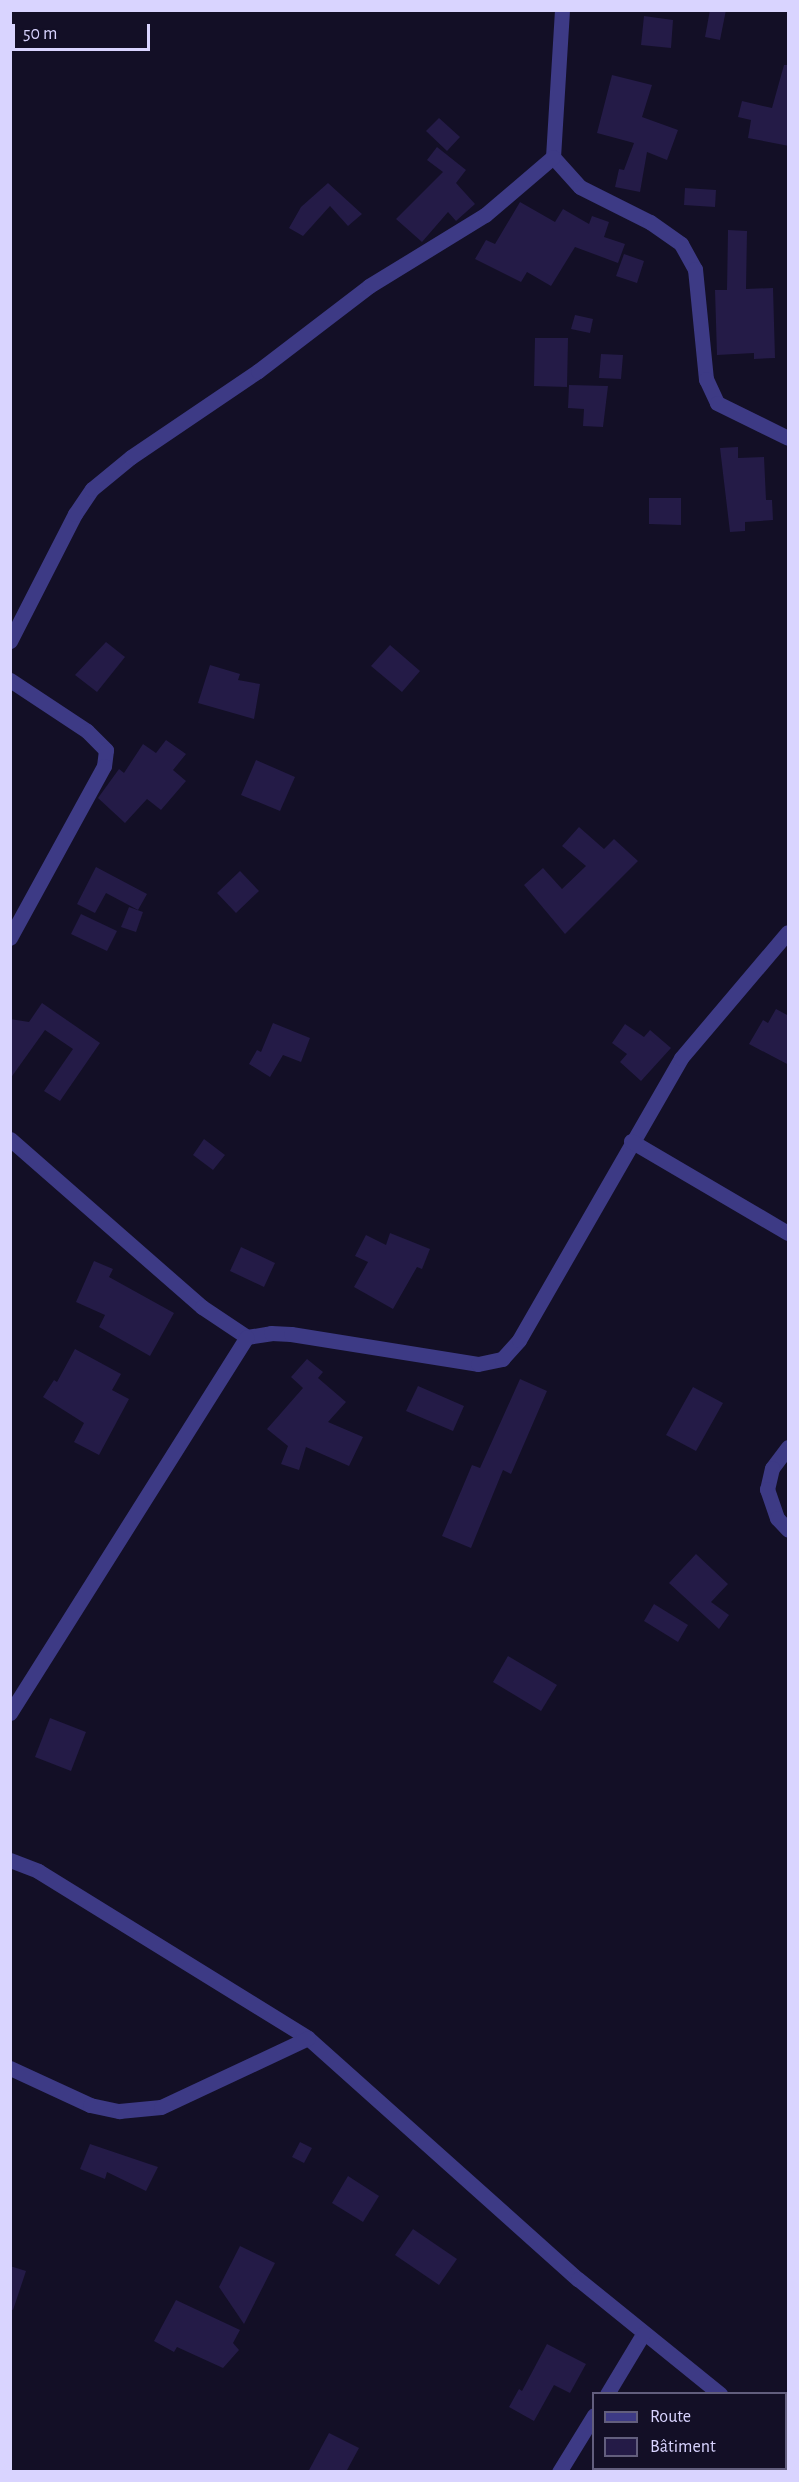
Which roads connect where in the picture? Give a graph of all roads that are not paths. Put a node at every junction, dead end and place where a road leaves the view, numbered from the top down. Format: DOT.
graph roads {
  1 [pos="562,10"];
  2 [pos="553,157"];
  3 [pos="789,438"];
  4 [pos="10,641"];
  5 [pos="10,680"];
  6 [pos="789,932"];
  7 [pos="10,938"];
  8 [pos="10,1139"];
  9 [pos="631,1142"];
  10 [pos="789,1233"];
  11 [pos="247,1337"];
  12 [pos="789,1447"];
  13 [pos="789,1530"];
  14 [pos="10,1713"];
  15 [pos="10,1860"];
  16 [pos="308,2038"];
  17 [pos="10,2068"];
  18 [pos="643,2334"];
  19 [pos="608,2392"];
  20 [pos="717,2392"];
  21 [pos="592,2418"];
  22 [pos="559,2472"];
  1 -- 2 [label="street"];
  2 -- 3 [label="street"];
  2 -- 4 [label="street"];
  5 -- 7 [label="street"];
  6 -- 9 [label="street"];
  8 -- 11 [label="street"];
  9 -- 10 [label="street"];
  9 -- 11 [label="street"];
  11 -- 14 [label="street"];
  12 -- 13 [label="street"];
  15 -- 16 [label="street"];
  16 -- 17 [label="street"];
  16 -- 18 [label="street"];
  18 -- 19 [label="street"];
  18 -- 20 [label="street"];
  21 -- 22 [label="street"];
}
